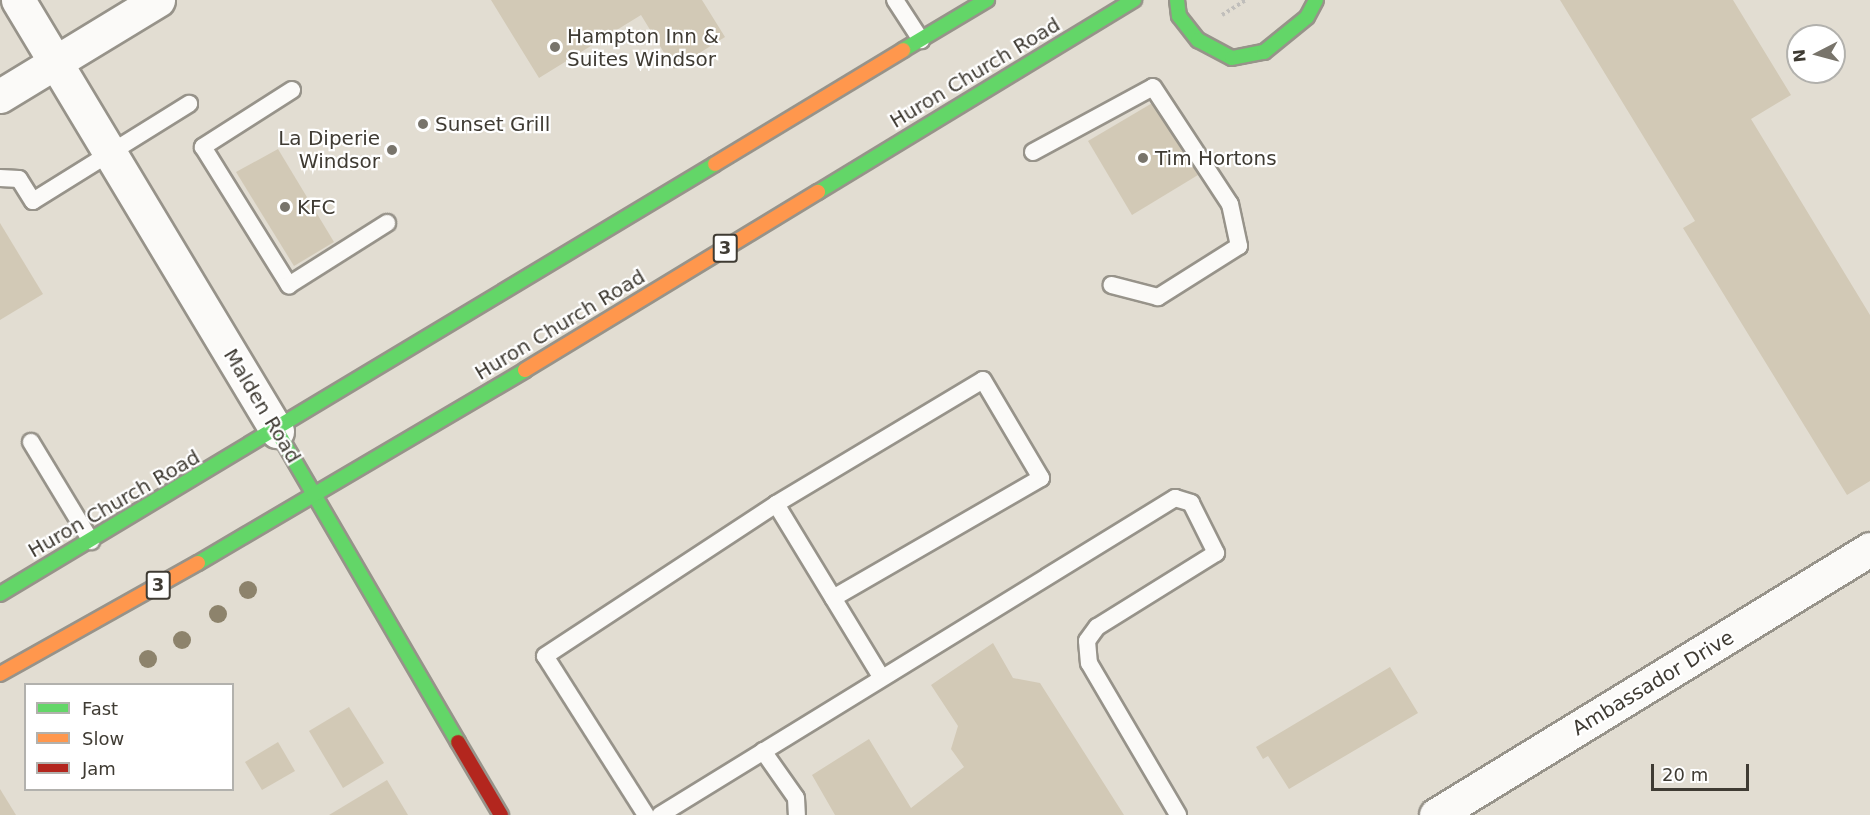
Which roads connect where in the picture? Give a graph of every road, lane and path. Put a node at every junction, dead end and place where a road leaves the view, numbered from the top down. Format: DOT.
graph roads {
  1 [pos="18,0"];
  2 [pos="158,0"];
  3 [pos="895,0"];
  4 [pos="987,0"];
  5 [pos="1134,0"];
  6 [pos="1177,0"];
  7 [pos="1246,0"];
  8 [pos="1316,0"];
  9 [pos="1218,17"];
  10 [pos="921,40"];
  11 [pos="55,63"];
  12 [pos="292,90"];
  13 [pos="0,96"];
  14 [pos="189,104"];
  15 [pos="109,152"];
  16 [pos="1033,152"];
  17 [pos="0,178"];
  18 [pos="387,223"];
  19 [pos="1112,285"];
  20 [pos="277,431"];
  21 [pos="31,442"];
  22 [pos="315,497"];
  23 [pos="776,504"];
  24 [pos="91,541"];
  25 [pos="1870,549"];
  26 [pos="0,594"];
  27 [pos="833,598"];
  28 [pos="0,674"];
  29 [pos="881,677"];
  30 [pos="763,751"];
  31 [pos="1443,813"];
  32 [pos="501,815"];
  33 [pos="646,815"];
  34 [pos="660,815"];
  35 [pos="797,815"];
  36 [pos="1178,815"];
  1 -- 11 [label="street, Malden Road"];
  2 -- 11 [label="street"];
  3 -- 10 [label="lane"];
  4 -- 10 [label="main road, Huron Church Road"];
  5 -- 22 [label="main road, Huron Church Road / 3"];
  6 -- 8 [label="main road"];
  7 -- 9 [label="path"];
  10 -- 20 [label="main road, Huron Church Road"];
  11 -- 13 [label="street"];
  11 -- 15 [label="street, Malden Road"];
  12 -- 18 [label="lane"];
  14 -- 15 [label="lane"];
  15 -- 17 [label="lane"];
  15 -- 20 [label="street, Malden Road"];
  16 -- 19 [label="lane"];
  20 -- 22 [label="main road, Malden Road"];
  20 -- 24 [label="main road, Huron Church Road"];
  21 -- 24 [label="lane"];
  22 -- 28 [label="main road, Huron Church Road / 3"];
  22 -- 32 [label="main road, Malden Road"];
  23 -- 27 [label="lane"];
  23 -- 27 [label="lane"];
  23 -- 33 [label="lane"];
  24 -- 26 [label="main road, Huron Church Road"];
  25 -- 31 [label="street, Ambassador Drive"];
  27 -- 29 [label="lane"];
  29 -- 30 [label="lane"];
  29 -- 36 [label="lane"];
  30 -- 34 [label="lane"];
  30 -- 35 [label="lane"];
}
